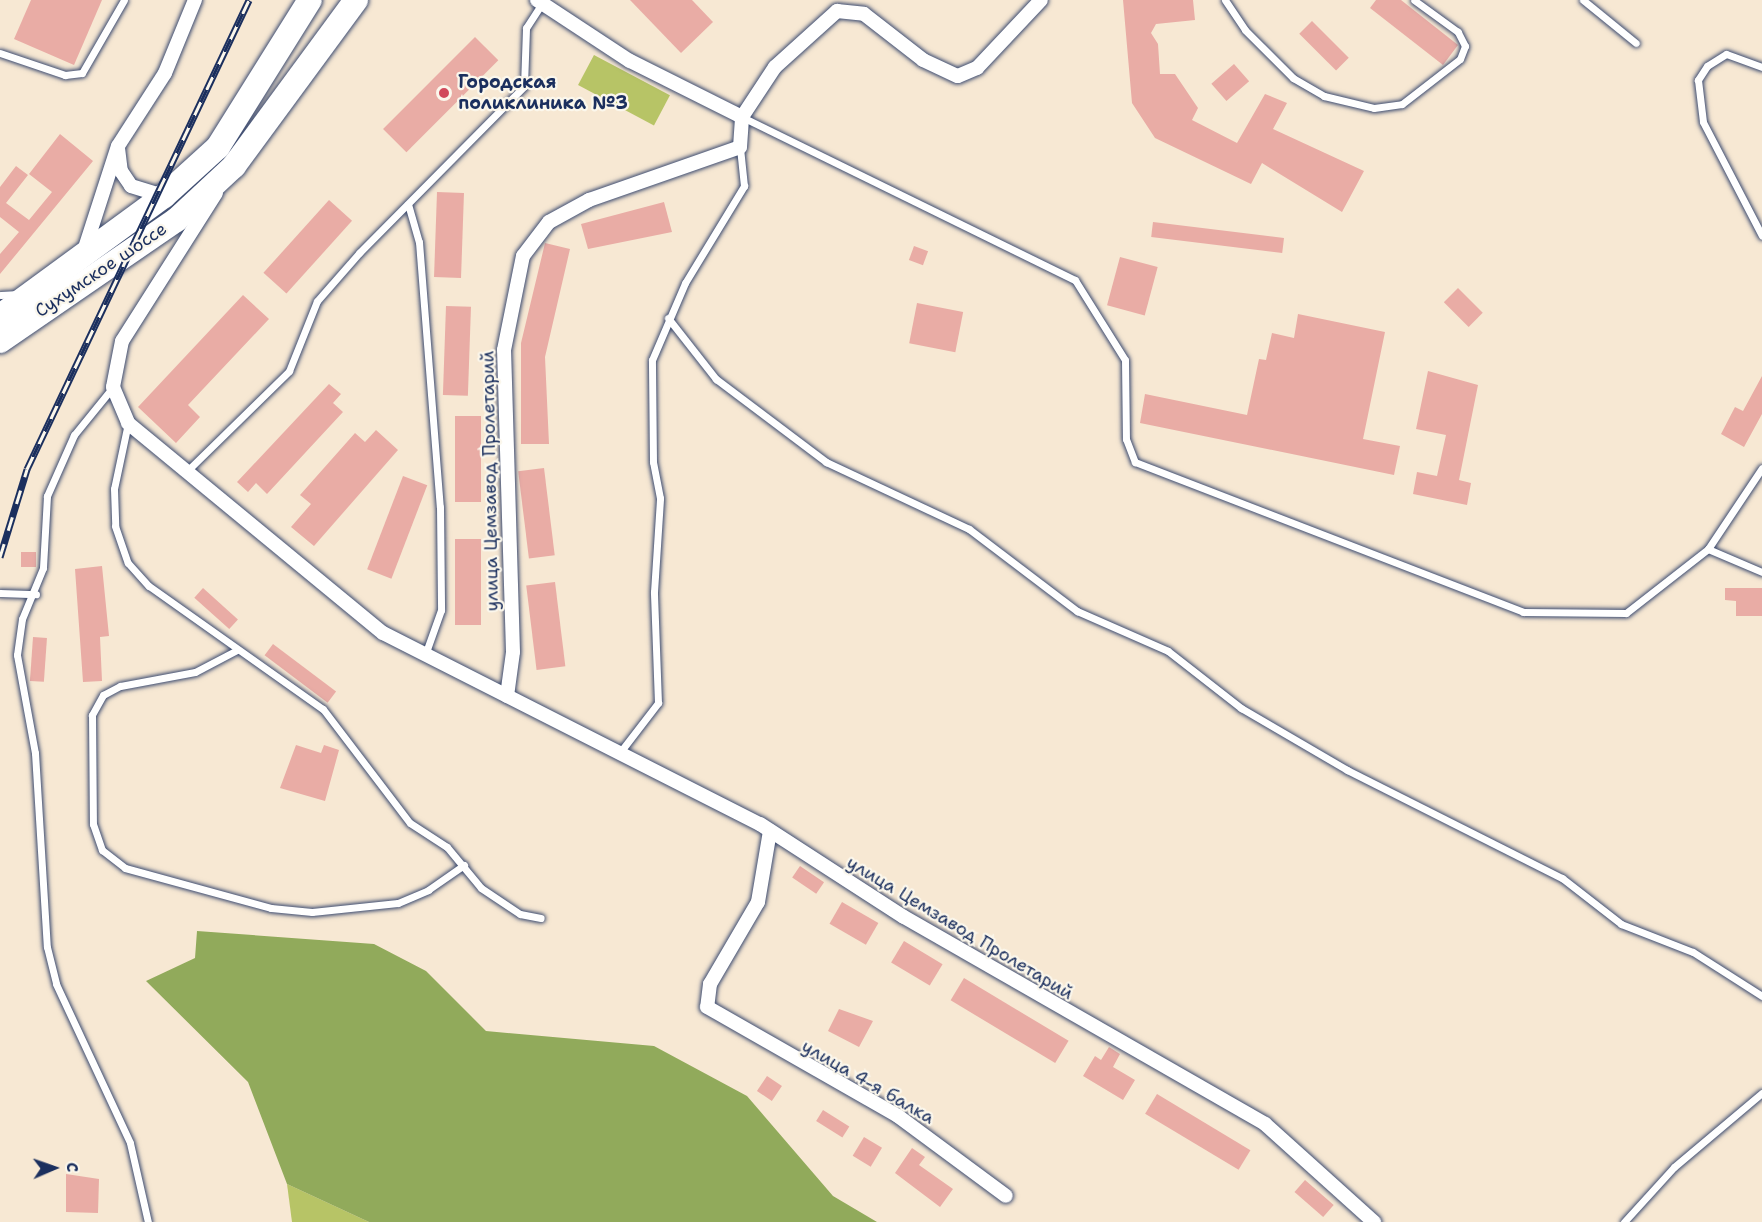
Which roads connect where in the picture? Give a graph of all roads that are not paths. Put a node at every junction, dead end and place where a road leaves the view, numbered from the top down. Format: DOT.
graph roads {
  1 [pos="124,0"];
  2 [pos="195,0"];
  3 [pos="310,0"];
  4 [pos="356,0"];
  5 [pos="1041,0"];
  6 [pos="1225,0"];
  7 [pos="1414,0"];
  8 [pos="1583,0"];
  9 [pos="541,1"];
  10 [pos="833,6"];
  11 [pos="1636,43"];
  12 [pos="0,53"];
  13 [pos="1762,68"];
  14 [pos="742,117"];
  15 [pos="118,146"];
  16 [pos="740,147"];
  17 [pos="234,166"];
  18 [pos="164,196"];
  19 [pos="408,204"];
  20 [pos="1762,236"];
  21 [pos="78,260"];
  22 [pos="27,293"];
  23 [pos="0,295"];
  24 [pos="0,316"];
  25 [pos="668,318"];
  26 [pos="0,341"];
  27 [pos="112,387"];
  28 [pos="128,423"];
  29 [pos="1762,468"];
  30 [pos="187,471"];
  31 [pos="1708,549"];
  32 [pos="1762,572"];
  33 [pos="0,592"];
  34 [pos="36,594"];
  35 [pos="237,650"];
  36 [pos="425,656"];
  37 [pos="507,696"];
  38 [pos="621,751"];
  39 [pos="770,831"];
  40 [pos="464,865"];
  41 [pos="540,918"];
  42 [pos="1762,996"];
  43 [pos="1762,1093"];
  44 [pos="1006,1196"];
  45 [pos="148,1222"];
  46 [pos="1374,1222"];
  47 [pos="1624,1222"];
  1 -- 12 [label="lane"];
  2 -- 15 [label="street"];
  3 -- 18 [label="highway, Сухумское шоссе"];
  4 -- 17 [label="highway, Сухумское шоссе"];
  5 -- 10 [label="street"];
  6 -- 7 [label="lane"];
  8 -- 11 [label="lane"];
  9 -- 14 [label="street"];
  9 -- 19 [label="lane"];
  10 -- 14 [label="street"];
  13 -- 20 [label="lane"];
  14 -- 16 [label="street"];
  14 -- 31 [label="lane"];
  15 -- 18 [label="street"];
  15 -- 21 [label="street"];
  16 -- 25 [label="lane"];
  16 -- 37 [label="street, улица Цемзавод Пролетарий"];
  17 -- 26 [label="highway, Сухумское шоссе"];
  17 -- 27 [label="street"];
  18 -- 21 [label="highway, Сухумское шоссе"];
  19 -- 30 [label="lane"];
  19 -- 36 [label="lane"];
  21 -- 22 [label="highway, Сухумское шоссе"];
  22 -- 23 [label="lane"];
  22 -- 24 [label="highway, Сухумское шоссе"];
  25 -- 38 [label="lane"];
  25 -- 42 [label="lane"];
  27 -- 28 [label="street, улица Цемзавод Пролетарий"];
  27 -- 34 [label="lane"];
  28 -- 30 [label="street, улица Цемзавод Пролетарий"];
  28 -- 35 [label="lane"];
  29 -- 31 [label="lane"];
  30 -- 36 [label="street, улица Цемзавод Пролетарий"];
  31 -- 32 [label="lane"];
  33 -- 34 [label="lane"];
  34 -- 45 [label="lane"];
  35 -- 40 [label="lane"];
  35 -- 40 [label="lane"];
  36 -- 37 [label="street, улица Цемзавод Пролетарий"];
  37 -- 38 [label="street, улица Цемзавод Пролетарий"];
  38 -- 39 [label="street, улица Цемзавод Пролетарий"];
  39 -- 44 [label="street, улица 4-я балка"];
  39 -- 46 [label="street, улица Цемзавод Пролетарий"];
  40 -- 41 [label="lane"];
  43 -- 47 [label="lane"];
}
